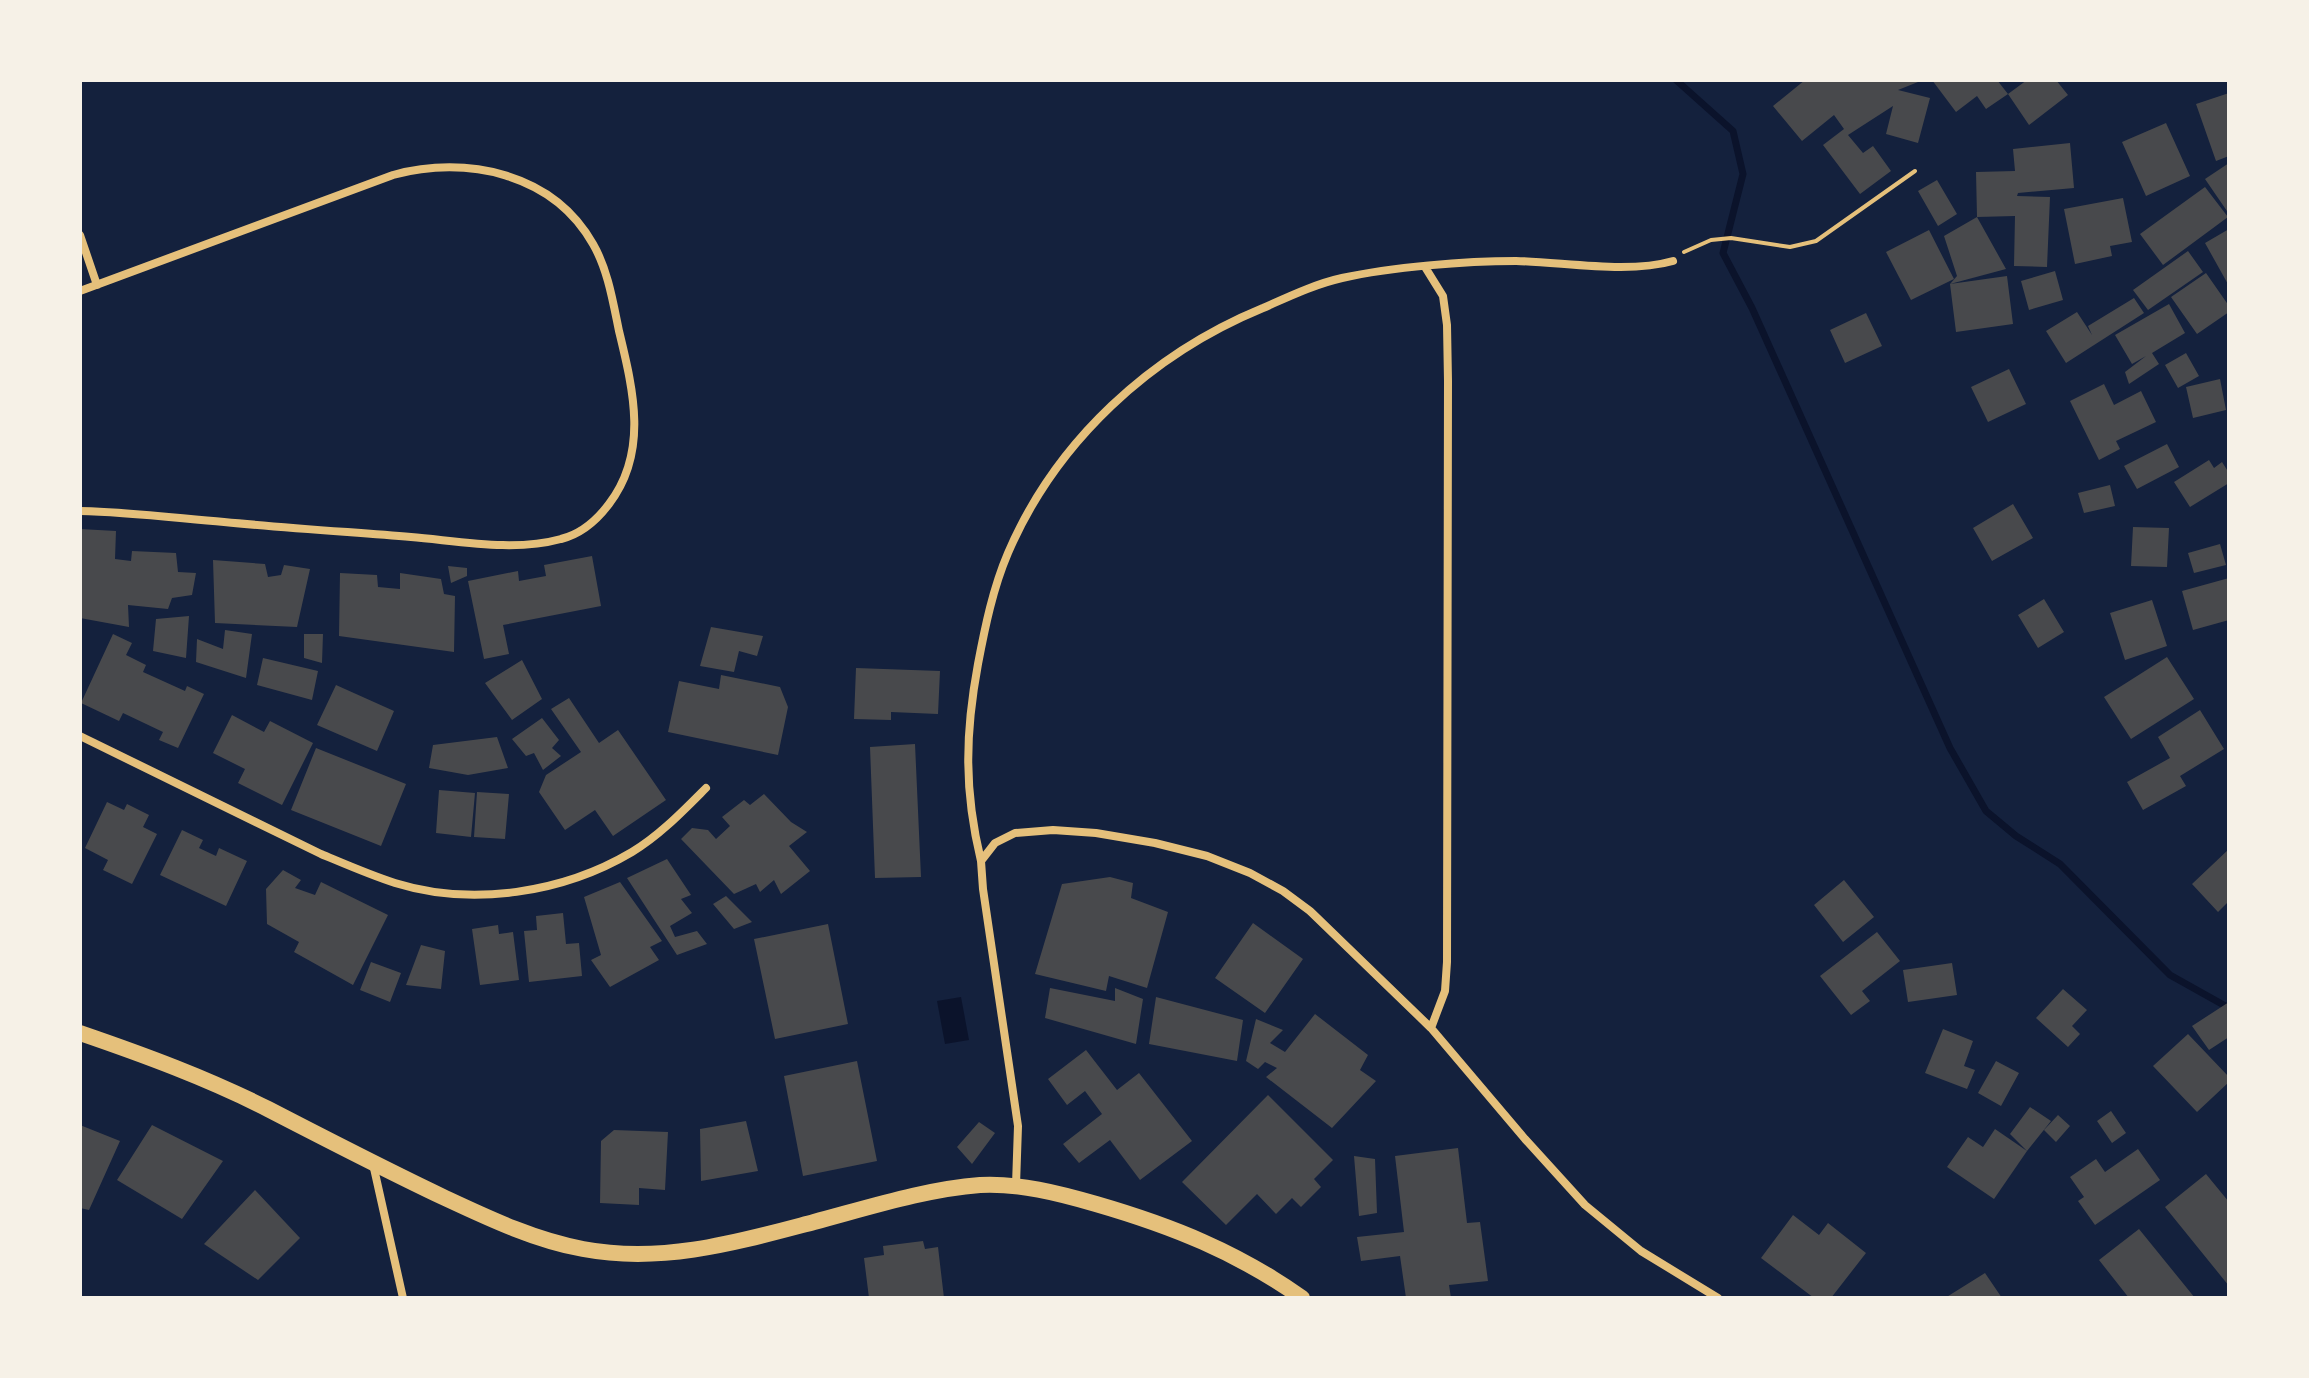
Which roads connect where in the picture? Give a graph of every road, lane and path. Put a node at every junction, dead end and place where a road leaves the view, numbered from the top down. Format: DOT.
graph roads {
  1 [pos="1915,171"];
  2 [pos="80,235"];
  3 [pos="1682,254"];
  4 [pos="1673,261"];
  5 [pos="1425,267"];
  6 [pos="97,285"];
  7 [pos="80,291"];
  8 [pos="80,511"];
  9 [pos="80,736"];
  10 [pos="706,788"];
  11 [pos="981,861"];
  12 [pos="1431,1028"];
  13 [pos="80,1033"];
  14 [pos="373,1164"];
  15 [pos="1016,1185"];
  16 [pos="403,1298"];
  17 [pos="1302,1298"];
  18 [pos="1718,1298"];
  1 -- 3 [label="path"];
  2 -- 6 [label="street"];
  4 -- 5 [label="street"];
  5 -- 11 [label="street"];
  5 -- 12 [label="street"];
  6 -- 7 [label="street"];
  6 -- 8 [label="street"];
  9 -- 10 [label="street"];
  11 -- 12 [label="street"];
  11 -- 15 [label="street"];
  12 -- 18 [label="street"];
  13 -- 14 [label="main road"];
  14 -- 15 [label="main road"];
  14 -- 16 [label="street"];
  15 -- 17 [label="main road"];
}
